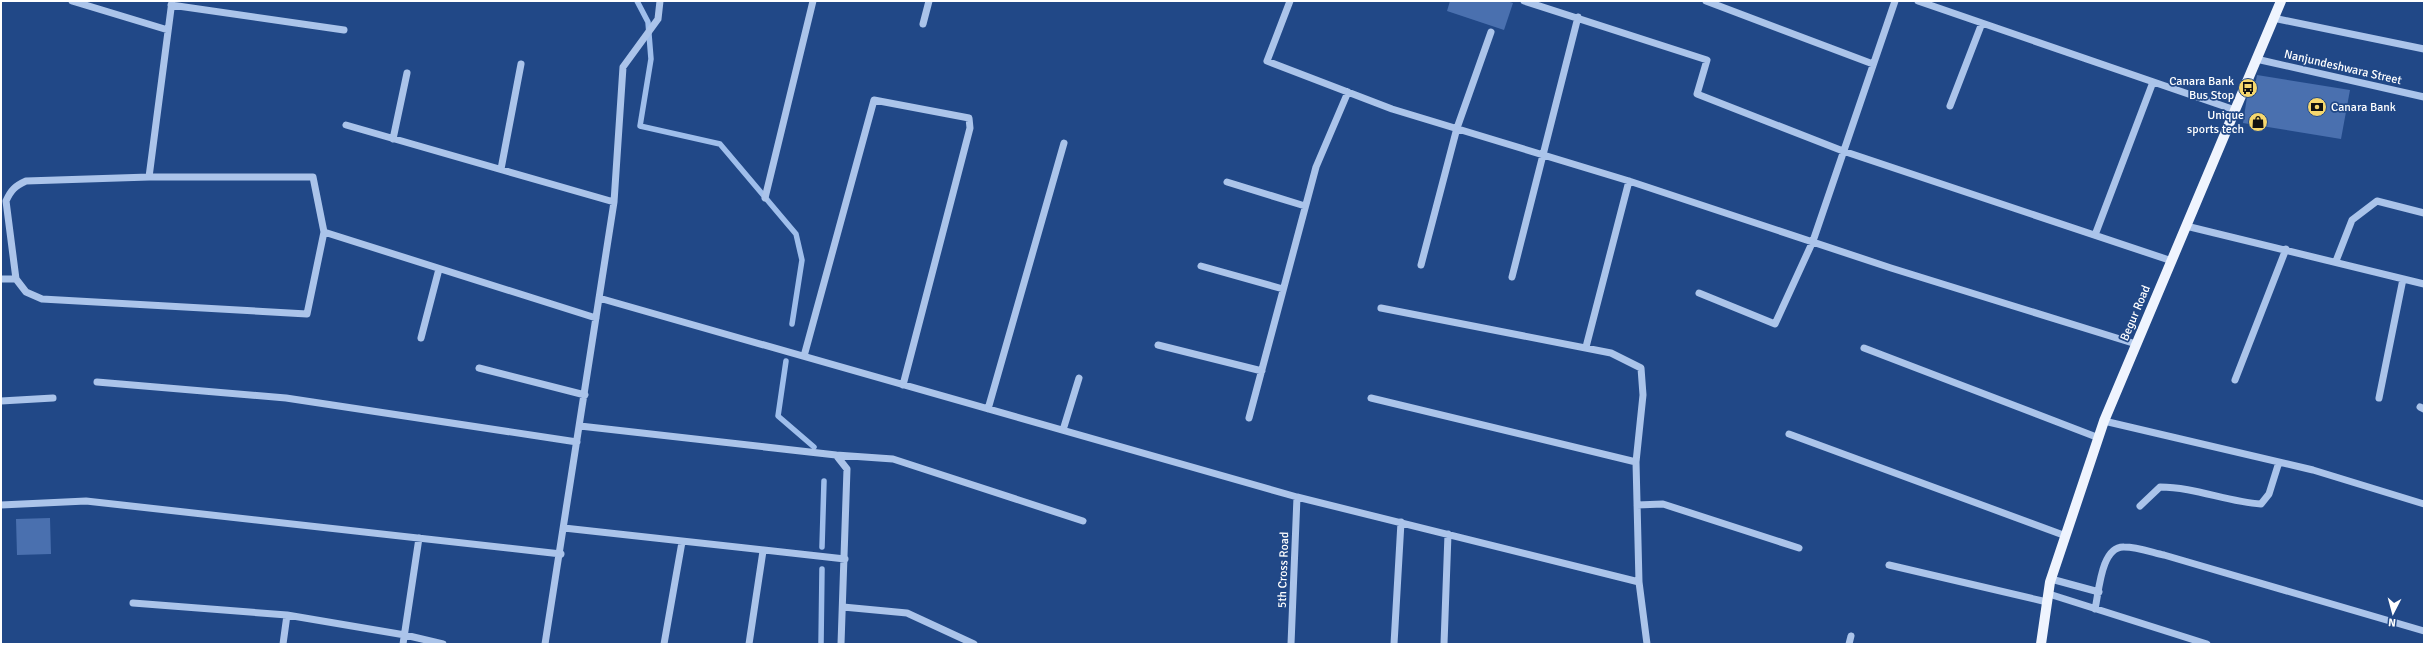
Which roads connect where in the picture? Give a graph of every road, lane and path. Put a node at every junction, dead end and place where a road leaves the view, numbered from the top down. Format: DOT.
graph roads {
  1 [pos="72,1"];
  2 [pos="660,1"];
  3 [pos="813,1"];
  4 [pos="928,1"];
  5 [pos="1290,1"];
  6 [pos="1524,1"];
  7 [pos="1706,1"];
  8 [pos="1895,1"];
  9 [pos="1918,1"];
  10 [pos="2280,1"];
  11 [pos="171,3"];
  12 [pos="1578,17"];
  13 [pos="2273,18"];
  14 [pos="1982,23"];
  15 [pos="923,24"];
  16 [pos="168,30"];
  17 [pos="344,30"];
  18 [pos="1491,32"];
  19 [pos="2424,49"];
  20 [pos="2256,59"];
  21 [pos="522,64"];
  22 [pos="1873,64"];
  23 [pos="407,73"];
  24 [pos="2154,82"];
  25 [pos="1348,92"];
  26 [pos="2424,97"];
  27 [pos="1950,106"];
  28 [pos="2234,110"];
  29 [pos="346,125"];
  30 [pos="1457,128"];
  31 [pos="393,139"];
  32 [pos="1064,143"];
  33 [pos="1843,151"];
  34 [pos="1542,156"];
  35 [pos="501,169"];
  36 [pos="149,177"];
  37 [pos="1629,181"];
  38 [pos="1227,182"];
  39 [pos="765,198"];
  40 [pos="614,202"];
  41 [pos="1305,206"];
  42 [pos="2424,213"];
  43 [pos="2186,226"];
  44 [pos="324,232"];
  45 [pos="2095,235"];
  46 [pos="1813,241"];
  47 [pos="2286,249"];
  48 [pos="2172,261"];
  49 [pos="2336,261"];
  50 [pos="1421,265"];
  51 [pos="1201,266"];
  52 [pos="439,269"];
  53 [pos="1512,277"];
  54 [pos="1,279"];
  55 [pos="16,279"];
  56 [pos="2403,279"];
  57 [pos="2424,284"];
  58 [pos="1283,289"];
  59 [pos="1700,293"];
  60 [pos="599,298"];
  61 [pos="1381,308"];
  62 [pos="596,318"];
  63 [pos="421,338"];
  64 [pos="2136,344"];
  65 [pos="1158,345"];
  66 [pos="1586,347"];
  67 [pos="1864,348"];
  68 [pos="804,356"];
  69 [pos="479,368"];
  70 [pos="1262,371"];
  71 [pos="1078,378"];
  72 [pos="2235,380"];
  73 [pos="97,382"];
  74 [pos="903,384"];
  75 [pos="585,395"];
  76 [pos="53,398"];
  77 [pos="1371,398"];
  78 [pos="2379,398"];
  79 [pos="1,401"];
  80 [pos="988,409"];
  81 [pos="1249,418"];
  82 [pos="2104,421"];
  83 [pos="580,426"];
  84 [pos="1063,430"];
  85 [pos="1789,434"];
  86 [pos="2099,438"];
  87 [pos="577,442"];
  88 [pos="836,455"];
  89 [pos="1636,462"];
  90 [pos="2279,462"];
  91 [pos="1297,497"];
  92 [pos="1637,504"];
  93 [pos="2424,504"];
  94 [pos="1,505"];
  95 [pos="2140,506"];
  96 [pos="1083,521"];
  97 [pos="1401,522"];
  98 [pos="564,528"];
  99 [pos="1448,534"];
  100 [pos="2066,536"];
  101 [pos="419,538"];
  102 [pos="682,542"];
  103 [pos="1799,548"];
  104 [pos="763,551"];
  105 [pos="561,554"];
  106 [pos="845,559"];
  107 [pos="1888,565"];
  108 [pos="2051,579"];
  109 [pos="1639,582"];
  110 [pos="2099,592"];
  111 [pos="2048,598"];
  112 [pos="133,603"];
  113 [pos="843,607"];
  114 [pos="2095,609"];
  115 [pos="287,615"];
  116 [pos="2424,631"];
  117 [pos="404,635"];
  118 [pos="1851,636"];
  119 [pos="283,644"];
  120 [pos="403,644"];
  121 [pos="443,644"];
  122 [pos="545,644"];
  123 [pos="664,644"];
  124 [pos="749,644"];
  125 [pos="841,644"];
  126 [pos="974,644"];
  127 [pos="1291,644"];
  128 [pos="1394,644"];
  129 [pos="1444,644"];
  130 [pos="1647,644"];
  131 [pos="1848,644"];
  132 [pos="2041,644"];
  133 [pos="2207,644"];
  1 -- 16 [label="street"];
  2 -- 40 [label="street"];
  3 -- 39 [label="street"];
  4 -- 15 [label="street"];
  5 -- 25 [label="street"];
  6 -- 12 [label="street"];
  7 -- 22 [label="street"];
  8 -- 22 [label="street"];
  9 -- 14 [label="street"];
  10 -- 13 [label="main road, Begur Road"];
  11 -- 16 [label="street"];
  11 -- 17 [label="street"];
  12 -- 33 [label="street"];
  12 -- 34 [label="street"];
  13 -- 19 [label="street"];
  13 -- 20 [label="main road, Begur Road"];
  14 -- 24 [label="street"];
  14 -- 27 [label="street"];
  16 -- 36 [label="street"];
  18 -- 30 [label="street"];
  20 -- 26 [label="street, Nanjundeshwara Street"];
  20 -- 28 [label="main road, Begur Road"];
  21 -- 35 [label="street"];
  22 -- 33 [label="street"];
  23 -- 31 [label="street"];
  24 -- 28 [label="street"];
  24 -- 45 [label="street"];
  25 -- 30 [label="street"];
  25 -- 41 [label="street"];
  28 -- 43 [label="main road, Begur Road"];
  29 -- 31 [label="street"];
  30 -- 34 [label="street"];
  30 -- 50 [label="street"];
  31 -- 35 [label="street"];
  32 -- 80 [label="street"];
  33 -- 45 [label="street"];
  33 -- 46 [label="street"];
  34 -- 37 [label="street"];
  34 -- 53 [label="street"];
  35 -- 40 [label="street"];
  36 -- 44 [label="street"];
  36 -- 55 [label="street"];
  37 -- 46 [label="street"];
  37 -- 66 [label="street"];
  38 -- 41 [label="street"];
  40 -- 60 [label="street"];
  41 -- 58 [label="street"];
  42 -- 49 [label="street"];
  43 -- 47 [label="street"];
  43 -- 48 [label="main road, Begur Road"];
  44 -- 52 [label="street"];
  44 -- 55 [label="street"];
  45 -- 48 [label="street"];
  46 -- 59 [label="street"];
  46 -- 64 [label="street"];
  47 -- 49 [label="street"];
  47 -- 72 [label="street"];
  48 -- 64 [label="main road, Begur Road"];
  49 -- 56 [label="street"];
  51 -- 58 [label="street"];
  52 -- 62 [label="street"];
  52 -- 63 [label="street"];
  54 -- 55 [label="street"];
  56 -- 57 [label="street"];
  56 -- 78 [label="street"];
  58 -- 70 [label="street"];
  60 -- 62 [label="street"];
  60 -- 68 [label="street"];
  61 -- 66 [label="street"];
  62 -- 75 [label="street"];
  64 -- 82 [label="main road, Begur Road"];
  65 -- 70 [label="street"];
  66 -- 89 [label="street"];
  67 -- 86 [label="street"];
  68 -- 74 [label="street"];
  68 -- 74 [label="street"];
  69 -- 75 [label="street"];
  70 -- 81 [label="street"];
  71 -- 84 [label="street"];
  73 -- 87 [label="street"];
  74 -- 80 [label="street"];
  75 -- 83 [label="street"];
  76 -- 79 [label="street"];
  77 -- 89 [label="street"];
  80 -- 84 [label="street"];
  82 -- 86 [label="main road, Begur Road"];
  82 -- 90 [label="street"];
  83 -- 87 [label="street"];
  83 -- 88 [label="street"];
  84 -- 91 [label="street"];
  85 -- 100 [label="street"];
  86 -- 100 [label="main road, Begur Road"];
  87 -- 98 [label="street"];
  88 -- 96 [label="street"];
  88 -- 106 [label="street"];
  89 -- 92 [label="street"];
  90 -- 93 [label="street"];
  90 -- 95 [label="street"];
  91 -- 97 [label="street"];
  91 -- 127 [label="street, 5th Cross Road"];
  92 -- 103 [label="street"];
  92 -- 109 [label="street"];
  94 -- 101 [label="street"];
  97 -- 99 [label="street"];
  97 -- 128 [label="street"];
  98 -- 102 [label="street"];
  98 -- 105 [label="street"];
  99 -- 109 [label="street"];
  99 -- 129 [label="street"];
  100 -- 108 [label="main road, Begur Road"];
  101 -- 105 [label="street"];
  101 -- 117 [label="street"];
  102 -- 104 [label="street"];
  102 -- 123 [label="street"];
  104 -- 106 [label="street"];
  104 -- 124 [label="street"];
  105 -- 122 [label="street"];
  106 -- 113 [label="street"];
  107 -- 111 [label="street"];
  108 -- 110 [label="street"];
  108 -- 111 [label="main road, Begur Road"];
  109 -- 130 [label="street"];
  110 -- 114 [label="street"];
  110 -- 116 [label="street"];
  111 -- 114 [label="street"];
  111 -- 132 [label="main road, Begur Road"];
  112 -- 115 [label="street"];
  113 -- 125 [label="street"];
  113 -- 126 [label="street"];
  114 -- 133 [label="street"];
  115 -- 117 [label="street"];
  115 -- 119 [label="street"];
  117 -- 120 [label="street"];
  117 -- 121 [label="street"];
  118 -- 131 [label="street"];
}
